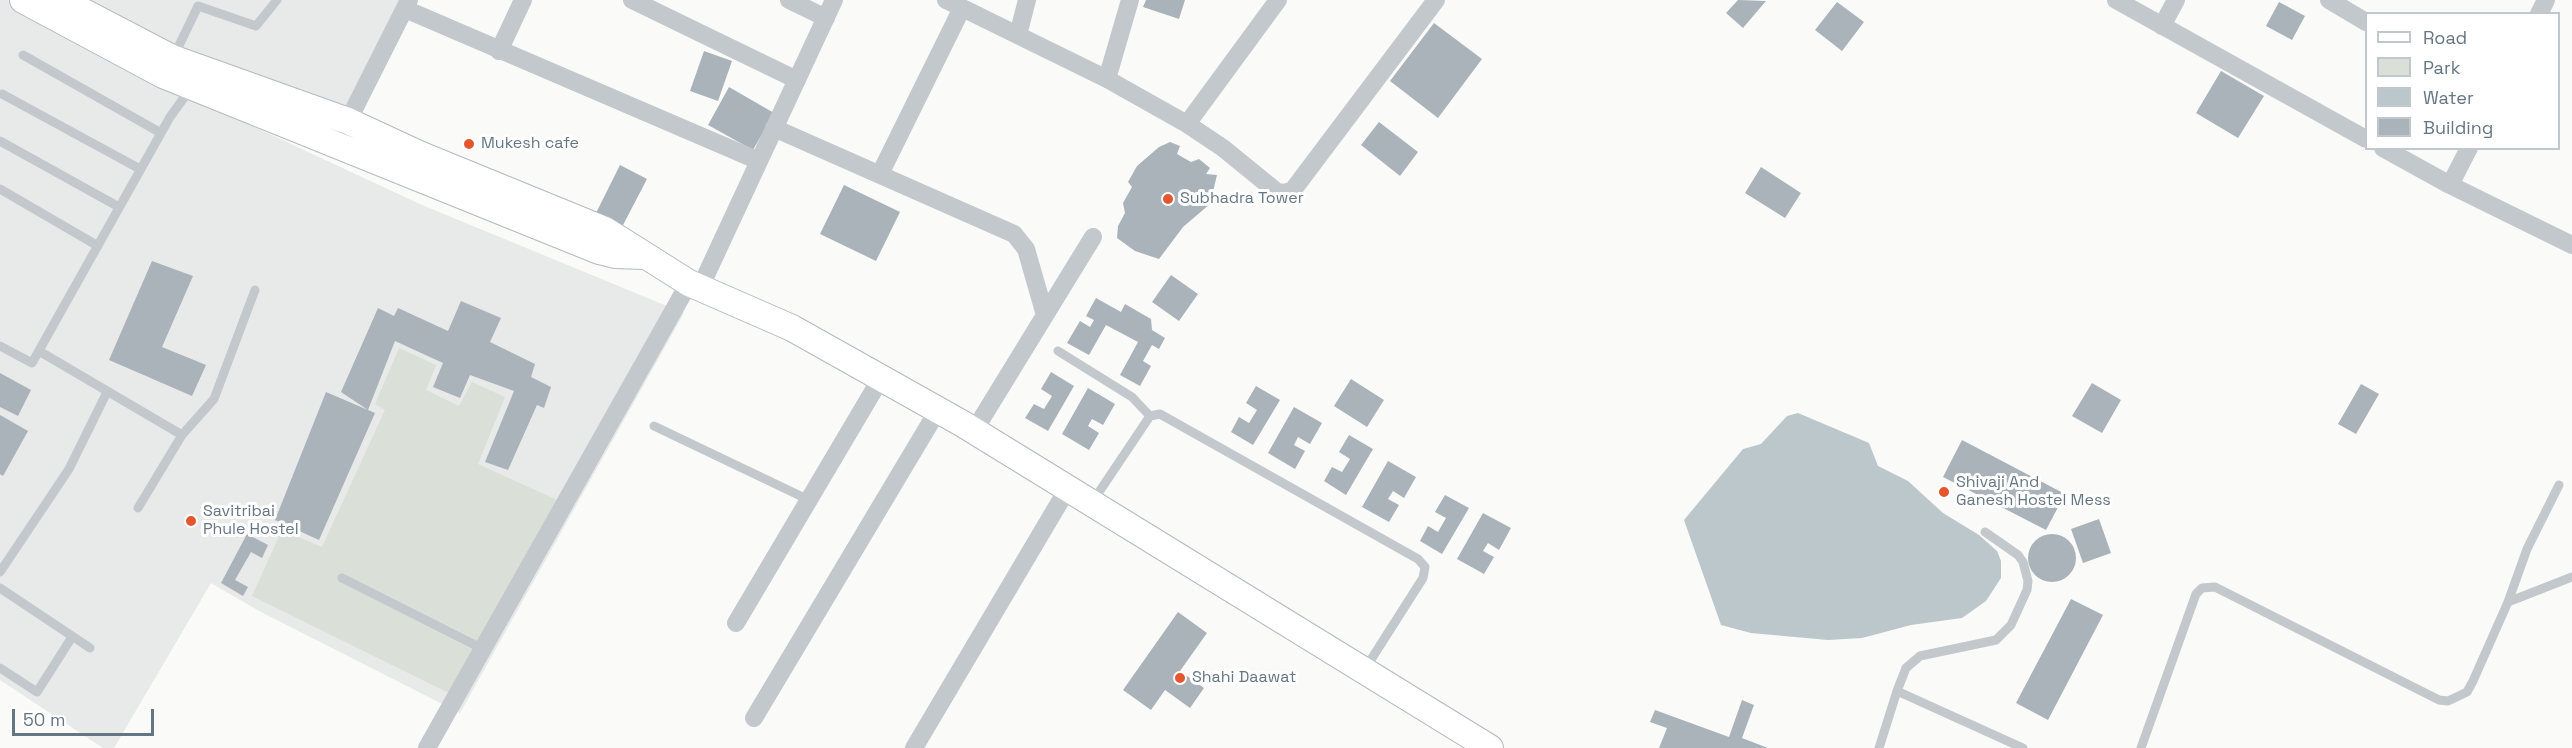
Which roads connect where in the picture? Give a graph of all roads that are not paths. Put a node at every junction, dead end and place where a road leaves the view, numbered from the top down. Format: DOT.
graph roads {
  1 [pos="23,0"];
  2 [pos="61,0"];
  3 [pos="277,0"];
  4 [pos="523,0"];
  5 [pos="632,0"];
  6 [pos="789,0"];
  7 [pos="834,0"];
  8 [pos="1027,0"];
  9 [pos="1130,0"];
  10 [pos="1278,0"];
  11 [pos="1436,0"];
  12 [pos="2116,0"];
  13 [pos="2176,0"];
  14 [pos="2328,0"];
  15 [pos="407,4"];
  16 [pos="954,4"];
  17 [pos="826,18"];
  18 [pos="2365,21"];
  19 [pos="2162,26"];
  20 [pos="1018,35"];
  21 [pos="499,51"];
  22 [pos="23,56"];
  23 [pos="172,58"];
  24 [pos="198,78"];
  25 [pos="1107,79"];
  26 [pos="797,80"];
  27 [pos="2,94"];
  28 [pos="348,121"];
  29 [pos="1187,124"];
  30 [pos="774,128"];
  31 [pos="161,133"];
  32 [pos="2365,138"];
  33 [pos="0,141"];
  34 [pos="2388,150"];
  35 [pos="2468,150"];
  36 [pos="759,161"];
  37 [pos="140,169"];
  38 [pos="880,174"];
  39 [pos="2450,185"];
  40 [pos="0,189"];
  41 [pos="119,207"];
  42 [pos="1093,237"];
  43 [pos="2572,245"];
  44 [pos="98,246"];
  45 [pos="644,256"];
  46 [pos="694,285"];
  47 [pos="255,290"];
  48 [pos="1045,315"];
  49 [pos="0,346"];
  50 [pos="39,351"];
  51 [pos="1058,351"];
  52 [pos="881,378"];
  53 [pos="107,392"];
  54 [pos="938,410"];
  55 [pos="1150,417"];
  56 [pos="654,426"];
  57 [pos="974,431"];
  58 [pos="182,435"];
  59 [pos="2559,485"];
  60 [pos="1068,489"];
  61 [pos="809,500"];
  62 [pos="1092,503"];
  63 [pos="138,508"];
  64 [pos="1985,532"];
  65 [pos="0,572"];
  66 [pos="2572,577"];
  67 [pos="342,578"];
  68 [pos="0,588"];
  69 [pos="2508,602"];
  70 [pos="736,623"];
  71 [pos="72,637"];
  72 [pos="90,648"];
  73 [pos="483,649"];
  74 [pos="0,668"];
  75 [pos="1363,671"];
  76 [pos="1897,691"];
  77 [pos="754,717"];
  78 [pos="427,748"];
  79 [pos="914,748"];
  80 [pos="1490,748"];
  81 [pos="1880,748"];
  82 [pos="2023,748"];
  83 [pos="2141,748"];
  1 -- 24 [label="street"];
  2 -- 23 [label="street"];
  3 -- 23 [label="lane"];
  4 -- 21 [label="street"];
  5 -- 26 [label="street"];
  6 -- 17 [label="street"];
  7 -- 17 [label="street"];
  8 -- 20 [label="street"];
  9 -- 25 [label="street"];
  10 -- 29 [label="street"];
  11 -- 29 [label="street"];
  12 -- 19 [label="street"];
  13 -- 19 [label="street"];
  14 -- 18 [label="street"];
  15 -- 21 [label="street"];
  15 -- 28 [label="street"];
  16 -- 20 [label="street"];
  16 -- 38 [label="street"];
  17 -- 26 [label="street"];
  19 -- 32 [label="street"];
  20 -- 25 [label="street"];
  21 -- 36 [label="street"];
  22 -- 31 [label="lane"];
  23 -- 24 [label="street"];
  24 -- 28 [label="street"];
  24 -- 31 [label="lane"];
  24 -- 45 [label="street"];
  25 -- 29 [label="street"];
  26 -- 30 [label="street"];
  27 -- 37 [label="lane"];
  28 -- 45 [label="street"];
  30 -- 36 [label="street"];
  30 -- 38 [label="street"];
  31 -- 37 [label="lane"];
  33 -- 41 [label="lane"];
  34 -- 39 [label="street"];
  35 -- 39 [label="street"];
  36 -- 46 [label="street"];
  37 -- 41 [label="lane"];
  38 -- 48 [label="street"];
  39 -- 43 [label="street"];
  40 -- 44 [label="lane"];
  41 -- 44 [label="lane"];
  42 -- 48 [label="street"];
  44 -- 50 [label="lane"];
  45 -- 46 [label="street"];
  46 -- 52 [label="street"];
  46 -- 73 [label="street"];
  47 -- 58 [label="lane"];
  48 -- 57 [label="street"];
  49 -- 50 [label="lane"];
  50 -- 53 [label="lane"];
  51 -- 55 [label="lane"];
  52 -- 54 [label="street"];
  52 -- 61 [label="street"];
  53 -- 58 [label="lane"];
  53 -- 65 [label="lane"];
  54 -- 57 [label="street"];
  54 -- 77 [label="street"];
  55 -- 62 [label="lane"];
  55 -- 75 [label="lane"];
  56 -- 61 [label="lane"];
  57 -- 60 [label="street"];
  58 -- 63 [label="lane"];
  59 -- 69 [label="lane"];
  60 -- 62 [label="street"];
  60 -- 79 [label="street"];
  61 -- 70 [label="street"];
  62 -- 75 [label="street"];
  64 -- 76 [label="lane"];
  66 -- 69 [label="lane"];
  67 -- 73 [label="lane"];
  68 -- 71 [label="lane"];
  69 -- 83 [label="lane"];
  71 -- 72 [label="lane"];
  71 -- 74 [label="lane"];
  73 -- 78 [label="street"];
  75 -- 80 [label="street"];
  76 -- 81 [label="lane"];
  76 -- 82 [label="lane"];
}
